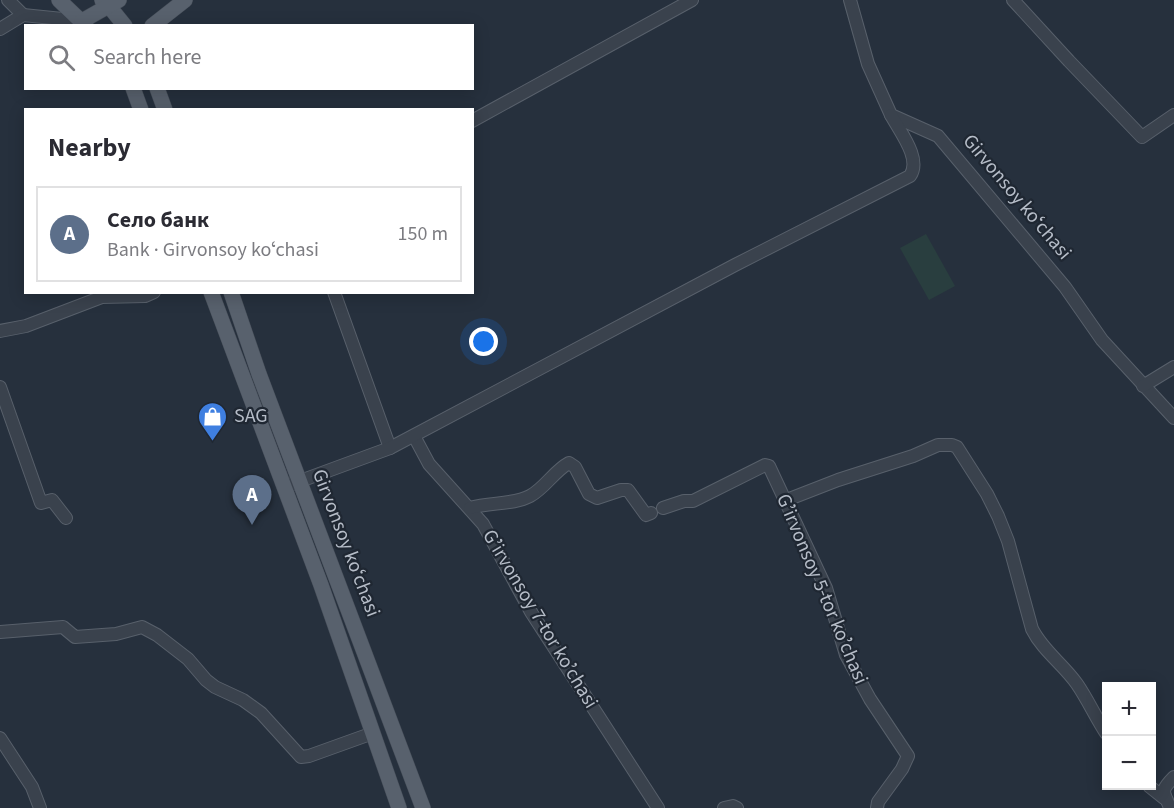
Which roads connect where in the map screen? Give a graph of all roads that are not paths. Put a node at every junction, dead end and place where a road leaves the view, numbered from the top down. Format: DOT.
graph roads {
  1 [pos="8,0"];
  2 [pos="59,0"];
  3 [pos="185,0"];
  4 [pos="692,0"];
  5 [pos="850,0"];
  6 [pos="1013,0"];
  7 [pos="110,2"];
  8 [pos="23,15"];
  9 [pos="84,23"];
  10 [pos="124,24"];
  11 [pos="155,24"];
  12 [pos="0,29"];
  13 [pos="134,90"];
  14 [pos="158,90"];
  15 [pos="140,108"];
  16 [pos="164,108"];
  17 [pos="1174,115"];
  18 [pos="891,116"];
  19 [pos="474,120"];
  20 [pos="150,294"];
  21 [pos="212,294"];
  22 [pos="232,294"];
  23 [pos="335,294"];
  24 [pos="0,331"];
  25 [pos="1174,367"];
  26 [pos="1143,386"];
  27 [pos="0,387"];
  28 [pos="1174,418"];
  29 [pos="414,436"];
  30 [pos="390,448"];
  31 [pos="301,482"];
  32 [pos="284,487"];
  33 [pos="784,501"];
  34 [pos="470,508"];
  35 [pos="663,508"];
  36 [pos="651,513"];
  37 [pos="66,518"];
  38 [pos="0,632"];
  39 [pos="1102,726"];
  40 [pos="373,733"];
  41 [pos="0,738"];
  42 [pos="1174,777"];
  43 [pos="1153,790"];
  44 [pos="1167,803"];
  45 [pos="40,808"];
  46 [pos="399,808"];
  47 [pos="423,808"];
  48 [pos="658,808"];
  49 [pos="724,808"];
  50 [pos="738,808"];
  51 [pos="877,808"];
  1 -- 8 [label="street"];
  2 -- 9 [label="main road"];
  3 -- 11 [label="main road"];
  4 -- 19 [label="street"];
  5 -- 18 [label="street"];
  6 -- 17 [label="street"];
  7 -- 9 [label="main road"];
  7 -- 10 [label="main road"];
  8 -- 9 [label="street"];
  8 -- 12 [label="street"];
  13 -- 15 [label="main road"];
  14 -- 16 [label="main road"];
  18 -- 26 [label="street, Girvonsoy koʻchasi"];
  18 -- 29 [label="street"];
  20 -- 24 [label="street"];
  21 -- 32 [label="main road, Girvonsoy koʻchasi"];
  22 -- 31 [label="main road, Girvonsoy koʻchasi"];
  23 -- 30 [label="street"];
  25 -- 26 [label="street"];
  26 -- 28 [label="street, Girvonsoy koʻchasi"];
  27 -- 37 [label="street"];
  29 -- 30 [label="street"];
  29 -- 34 [label="street, Gʼirvonsoy 7-tor koʼchasi"];
  30 -- 31 [label="street"];
  31 -- 32 [label="street"];
  31 -- 47 [label="main road, Girvonsoy koʻchasi"];
  32 -- 40 [label="main road, Girvonsoy koʻchasi"];
  33 -- 35 [label="street, Gʼirvonsoy 5-tor koʼchasi"];
  33 -- 39 [label="street"];
  33 -- 51 [label="street, Gʼirvonsoy 5-tor koʼchasi"];
  34 -- 36 [label="street"];
  34 -- 48 [label="street, Gʼirvonsoy 7-tor koʼchasi"];
  38 -- 40 [label="street"];
  40 -- 46 [label="main road, Girvonsoy koʻchasi"];
  41 -- 45 [label="street"];
  42 -- 44 [label="street"];
  43 -- 44 [label="street"];
  49 -- 50 [label="street"];
}
